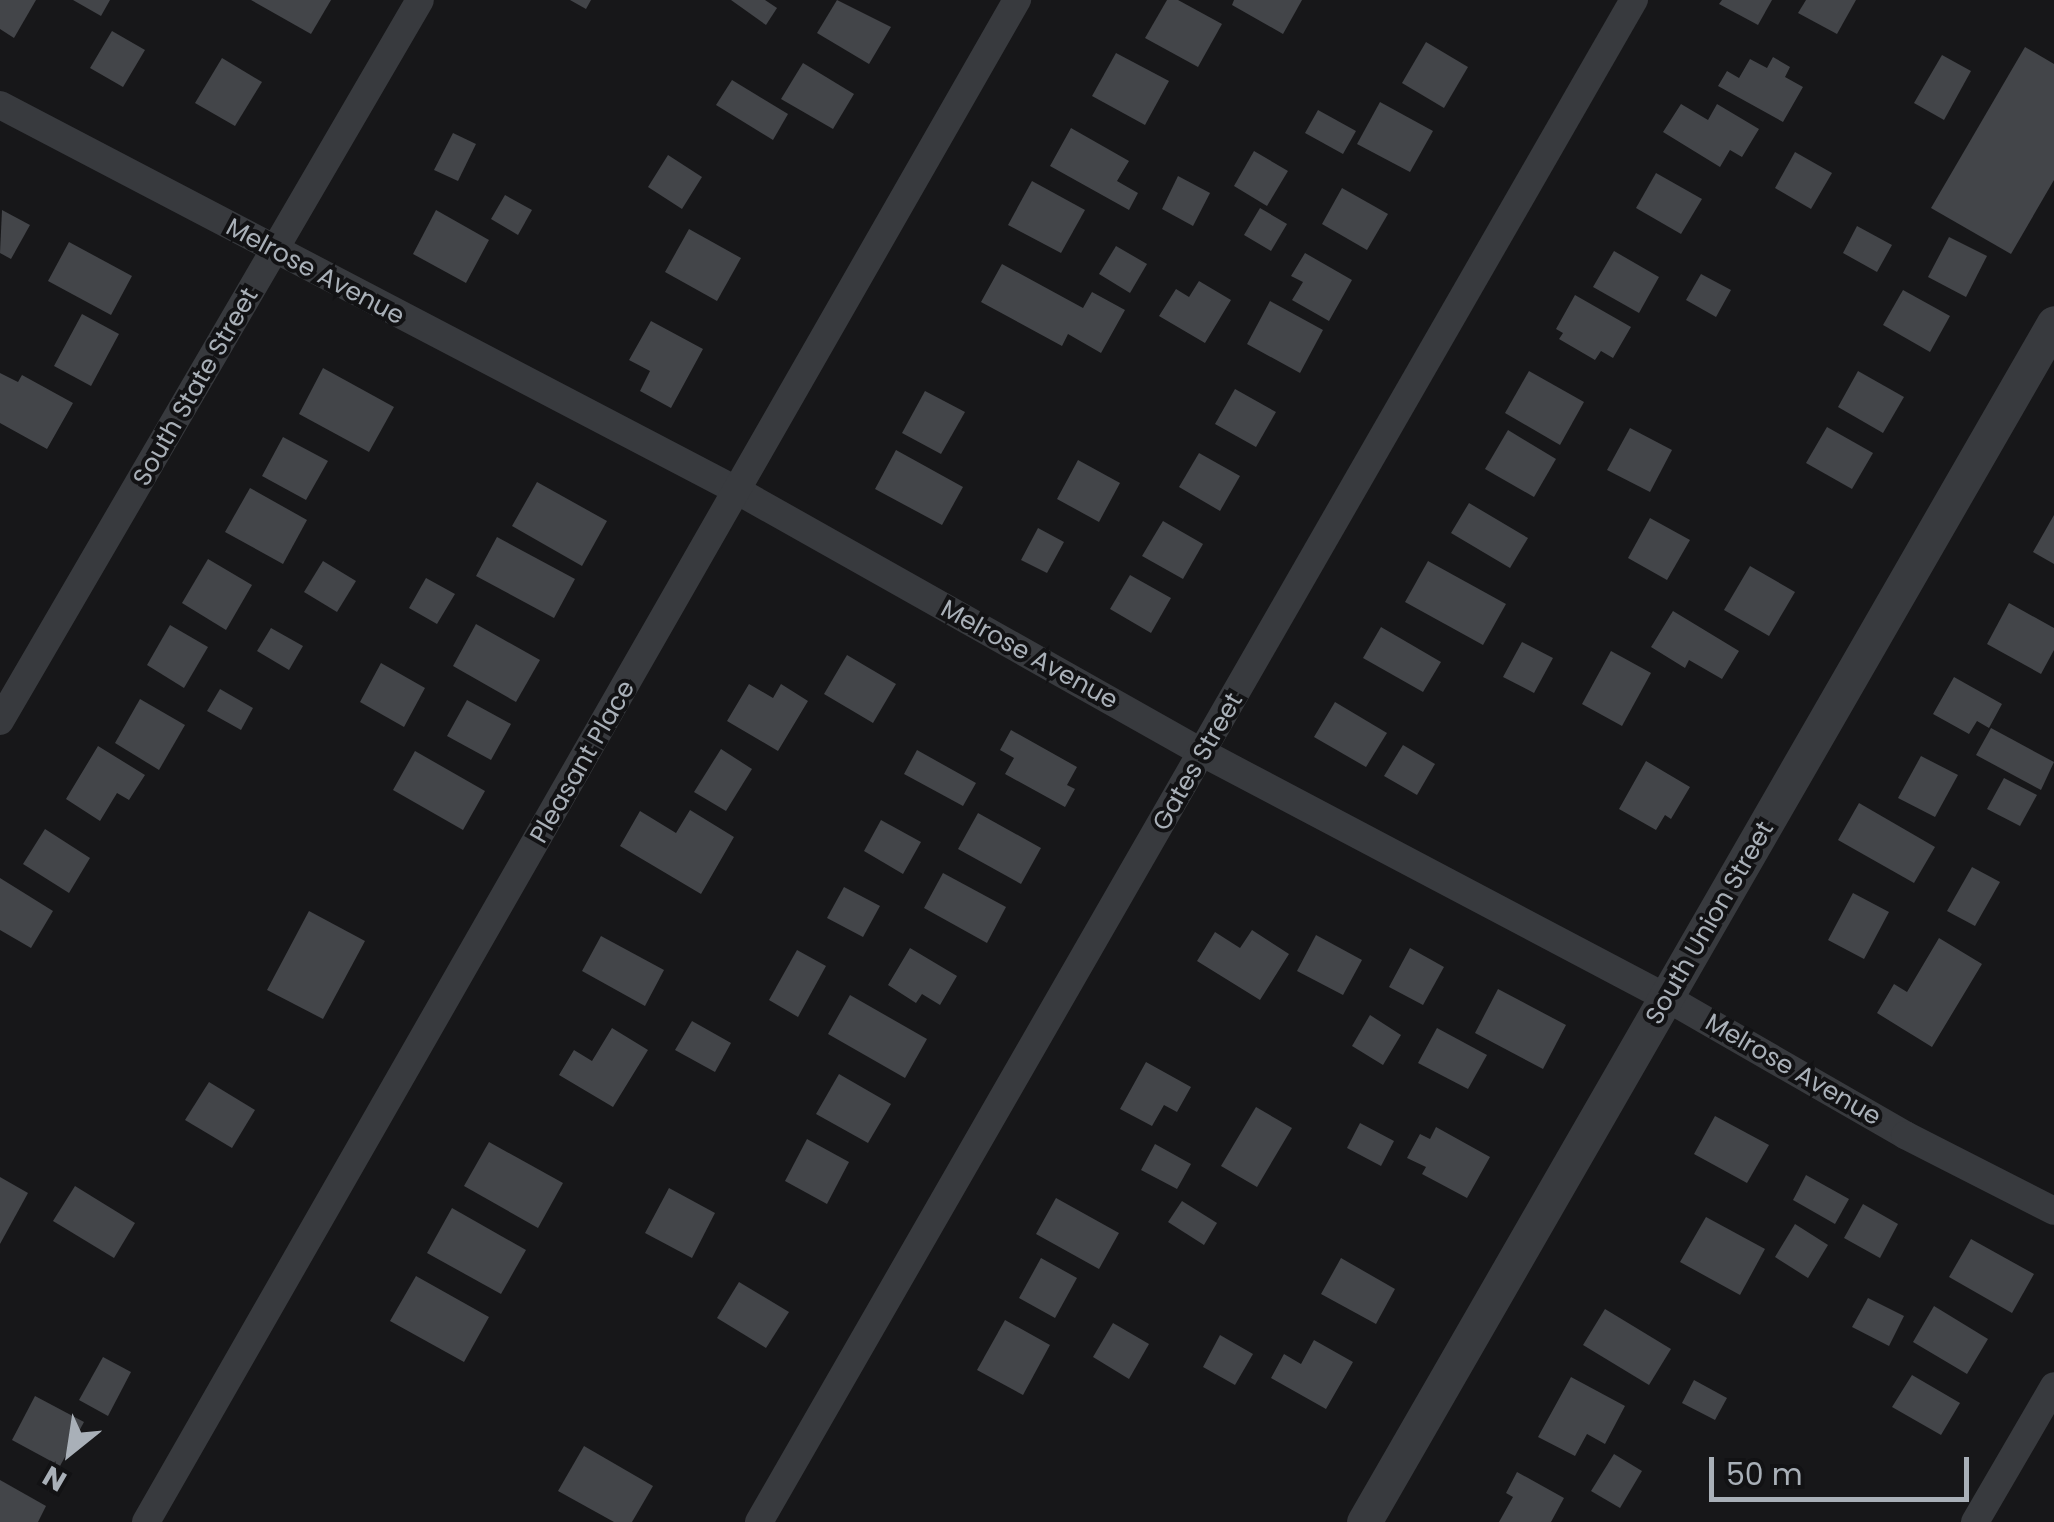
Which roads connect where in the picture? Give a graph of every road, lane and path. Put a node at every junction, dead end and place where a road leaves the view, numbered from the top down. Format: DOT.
graph roads {
  1 [pos="420,0"];
  2 [pos="1016,0"];
  3 [pos="1634,0"];
  4 [pos="0,105"];
  5 [pos="276,252"];
  6 [pos="2054,323"];
  7 [pos="738,492"];
  8 [pos="0,721"];
  9 [pos="1203,753"];
  10 [pos="1666,998"];
  11 [pos="2054,1211"];
  12 [pos="2054,1386"];
  13 [pos="146,1522"];
  14 [pos="759,1522"];
  15 [pos="1364,1522"];
  16 [pos="1976,1522"];
  1 -- 5 [label="street, South State Street"];
  2 -- 7 [label="street, Pleasant Place"];
  3 -- 9 [label="street, Gates Street"];
  4 -- 5 [label="street, Melrose Avenue"];
  5 -- 7 [label="street, Melrose Avenue"];
  5 -- 8 [label="street, South State Street"];
  6 -- 10 [label="street, South Union Street"];
  7 -- 9 [label="street, Melrose Avenue"];
  7 -- 13 [label="street, Pleasant Place"];
  9 -- 10 [label="street, Melrose Avenue"];
  9 -- 14 [label="street, Gates Street"];
  10 -- 11 [label="street, Melrose Avenue"];
  10 -- 15 [label="street, South Union Street"];
  12 -- 16 [label="street"];
}
